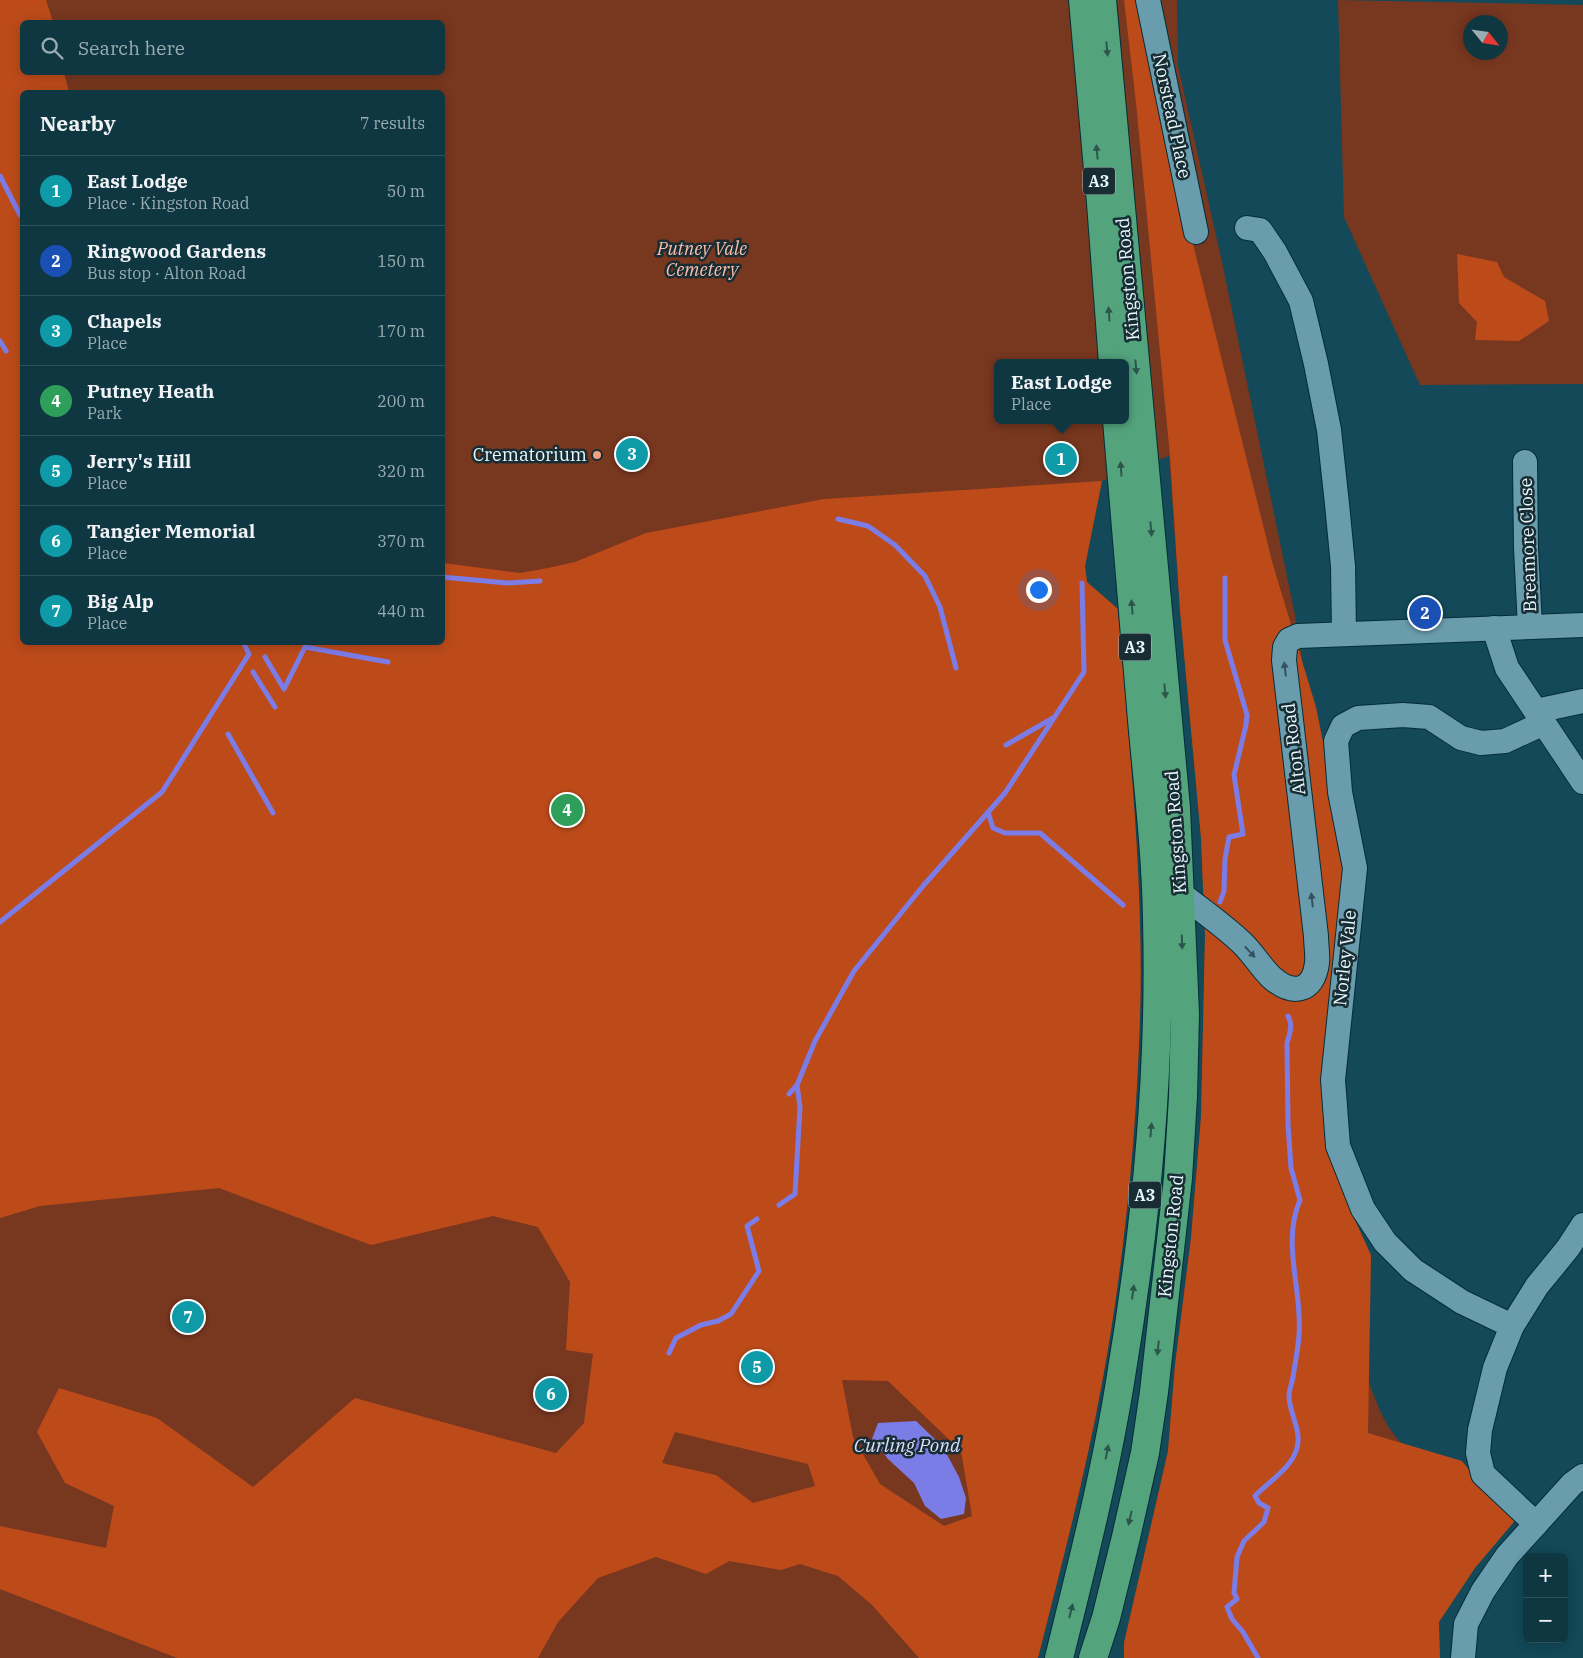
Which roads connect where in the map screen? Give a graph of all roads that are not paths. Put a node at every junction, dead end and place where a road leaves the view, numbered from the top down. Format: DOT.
graph roads {
  1 [pos="1083,0"];
  2 [pos="1102,0"];
  3 [pos="1148,0"];
  4 [pos="1247,228"];
  5 [pos="1196,232"];
  6 [pos="1113,359"];
  7 [pos="1117,424"];
  8 [pos="1525,462"];
  9 [pos="1583,626"];
  10 [pos="1530,627"];
  11 [pos="1494,628"];
  12 [pos="1344,633"];
  13 [pos="1583,701"];
  14 [pos="1540,717"];
  15 [pos="1583,782"];
  16 [pos="1180,893"];
  17 [pos="1583,1224"];
  18 [pos="1512,1326"];
  19 [pos="1583,1476"];
  20 [pos="1536,1524"];
  21 [pos="1106,1618"];
  22 [pos="1059,1658"];
  23 [pos="1093,1658"];
  24 [pos="1109,1658"];
  25 [pos="1462,1658"];
  6 -- 1 [label="highway, Kingston Road / A3, one-way"];
  2 -- 16 [label="highway, Kingston Road / A3, one-way"];
  3 -- 5 [label="street, Norstead Place"];
  4 -- 12 [label="street"];
  22 -- 7 [label="highway, Kingston Road / A3, one-way"];
  8 -- 10 [label="street, Breamore Close"];
  9 -- 10 [label="street, Alton Road"];
  10 -- 11 [label="street, Alton Road"];
  11 -- 12 [label="street, Alton Road"];
  11 -- 14 [label="street"];
  16 -- 12 [label="street, Alton Road, one-way"];
  13 -- 14 [label="street, Norley Vale"];
  14 -- 15 [label="street"];
  14 -- 18 [label="street, Norley Vale"];
  16 -- 21 [label="highway, Kingston Road / A3, one-way"];
  17 -- 18 [label="street"];
  18 -- 20 [label="street"];
  19 -- 20 [label="street"];
  20 -- 25 [label="street"];
  21 -- 23 [label="highway, Kingston Road / A3"];
  21 -- 24 [label="highway"];
}
